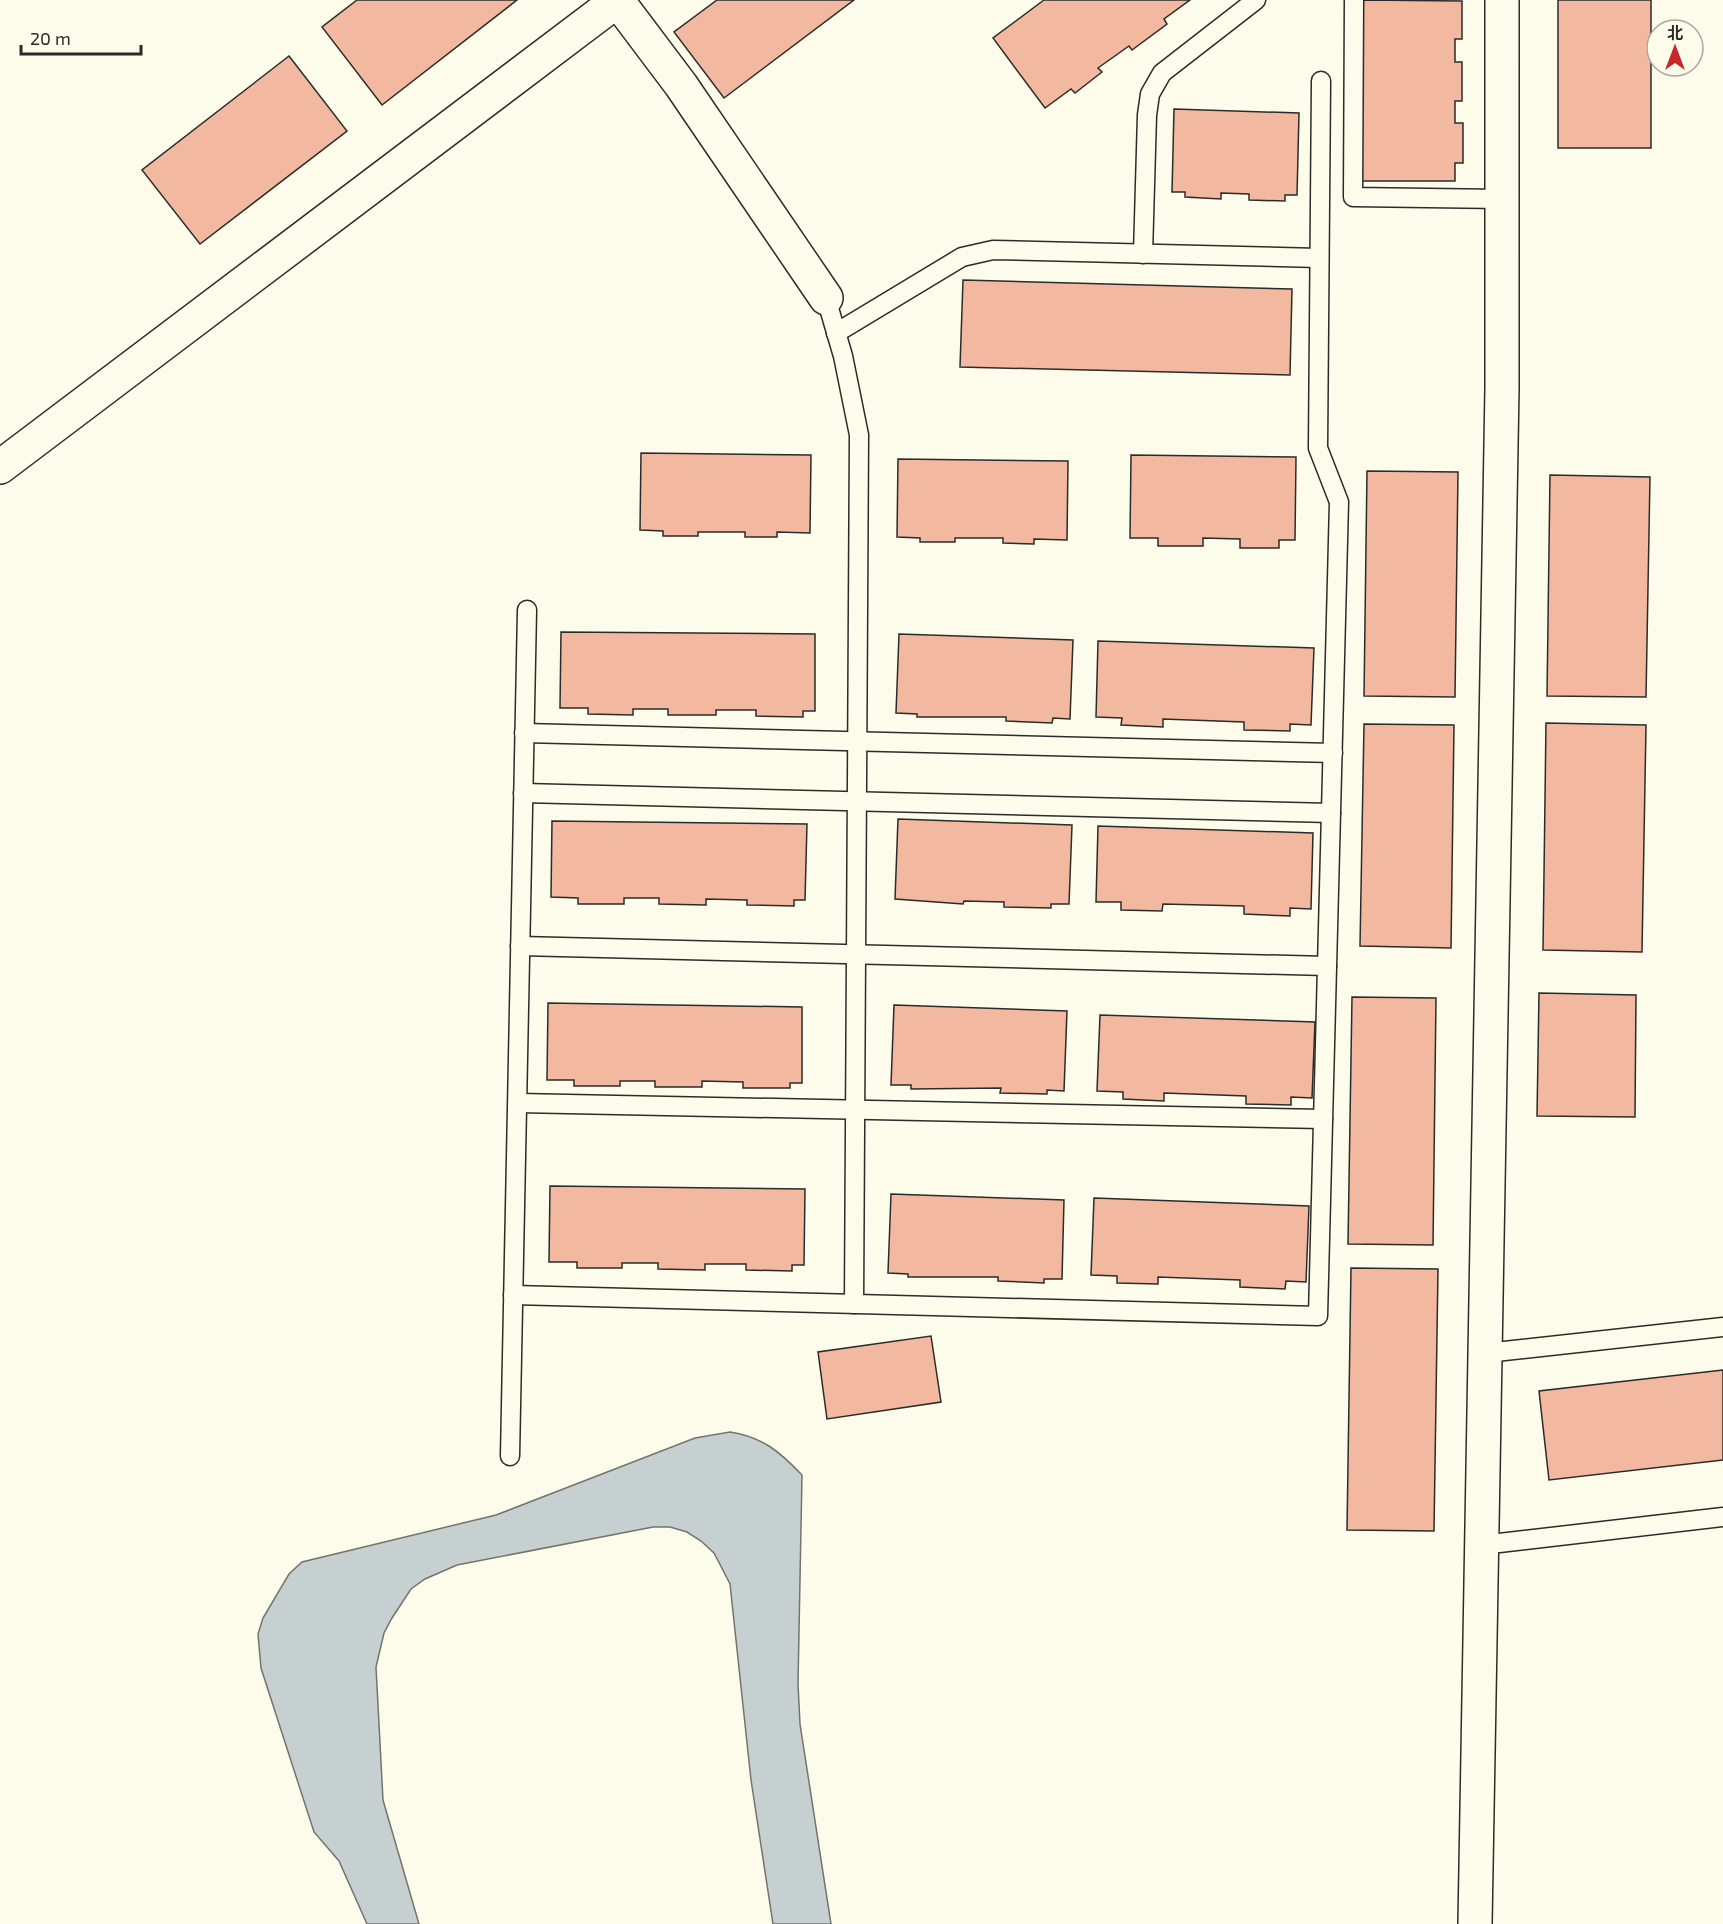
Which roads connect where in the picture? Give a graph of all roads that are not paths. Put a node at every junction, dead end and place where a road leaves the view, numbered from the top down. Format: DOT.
graph roads {
  1 [pos="618,0"];
  2 [pos="1256,0"];
  3 [pos="1354,0"];
  4 [pos="1502,0"];
  5 [pos="1321,81"];
  6 [pos="1502,200"];
  7 [pos="1143,254"];
  8 [pos="1319,258"];
  9 [pos="826,298"];
  10 [pos="836,333"];
  11 [pos="0,467"];
  12 [pos="526,610"];
  13 [pos="524,733"];
  14 [pos="857,741"];
  15 [pos="1333,753"];
  16 [pos="523,793"];
  17 [pos="856,801"];
  18 [pos="1331,813"];
  19 [pos="520,946"];
  20 [pos="855,954"];
  21 [pos="1327,966"];
  22 [pos="518,1103"];
  23 [pos="855,1110"];
  24 [pos="1323,1119"];
  25 [pos="513,1295"];
  26 [pos="854,1304"];
  27 [pos="1723,1328"];
  28 [pos="1486,1353"];
  29 [pos="510,1456"];
  30 [pos="1723,1517"];
  31 [pos="1482,1545"];
  32 [pos="1475,1924"];
  1 -- 9 [label="street"];
  1 -- 11 [label="street"];
  2 -- 7 [label="lane"];
  3 -- 6 [label="lane"];
  4 -- 6 [label="street"];
  5 -- 8 [label="lane"];
  6 -- 28 [label="street"];
  7 -- 8 [label="lane"];
  7 -- 10 [label="lane"];
  8 -- 15 [label="lane"];
  9 -- 10 [label="lane"];
  10 -- 14 [label="lane"];
  12 -- 13 [label="lane"];
  13 -- 14 [label="lane"];
  13 -- 16 [label="lane"];
  14 -- 15 [label="lane"];
  14 -- 17 [label="lane"];
  15 -- 18 [label="lane"];
  16 -- 17 [label="lane"];
  16 -- 19 [label="lane"];
  17 -- 18 [label="lane"];
  17 -- 20 [label="lane"];
  18 -- 21 [label="lane"];
  19 -- 20 [label="lane"];
  19 -- 22 [label="lane"];
  20 -- 21 [label="lane"];
  20 -- 23 [label="lane"];
  21 -- 24 [label="lane"];
  22 -- 23 [label="lane"];
  22 -- 25 [label="lane"];
  23 -- 24 [label="lane"];
  23 -- 26 [label="lane"];
  24 -- 26 [label="lane"];
  25 -- 26 [label="lane"];
  25 -- 29 [label="lane"];
  27 -- 28 [label="lane"];
  28 -- 31 [label="street"];
  30 -- 31 [label="lane"];
  31 -- 32 [label="street"];
}
